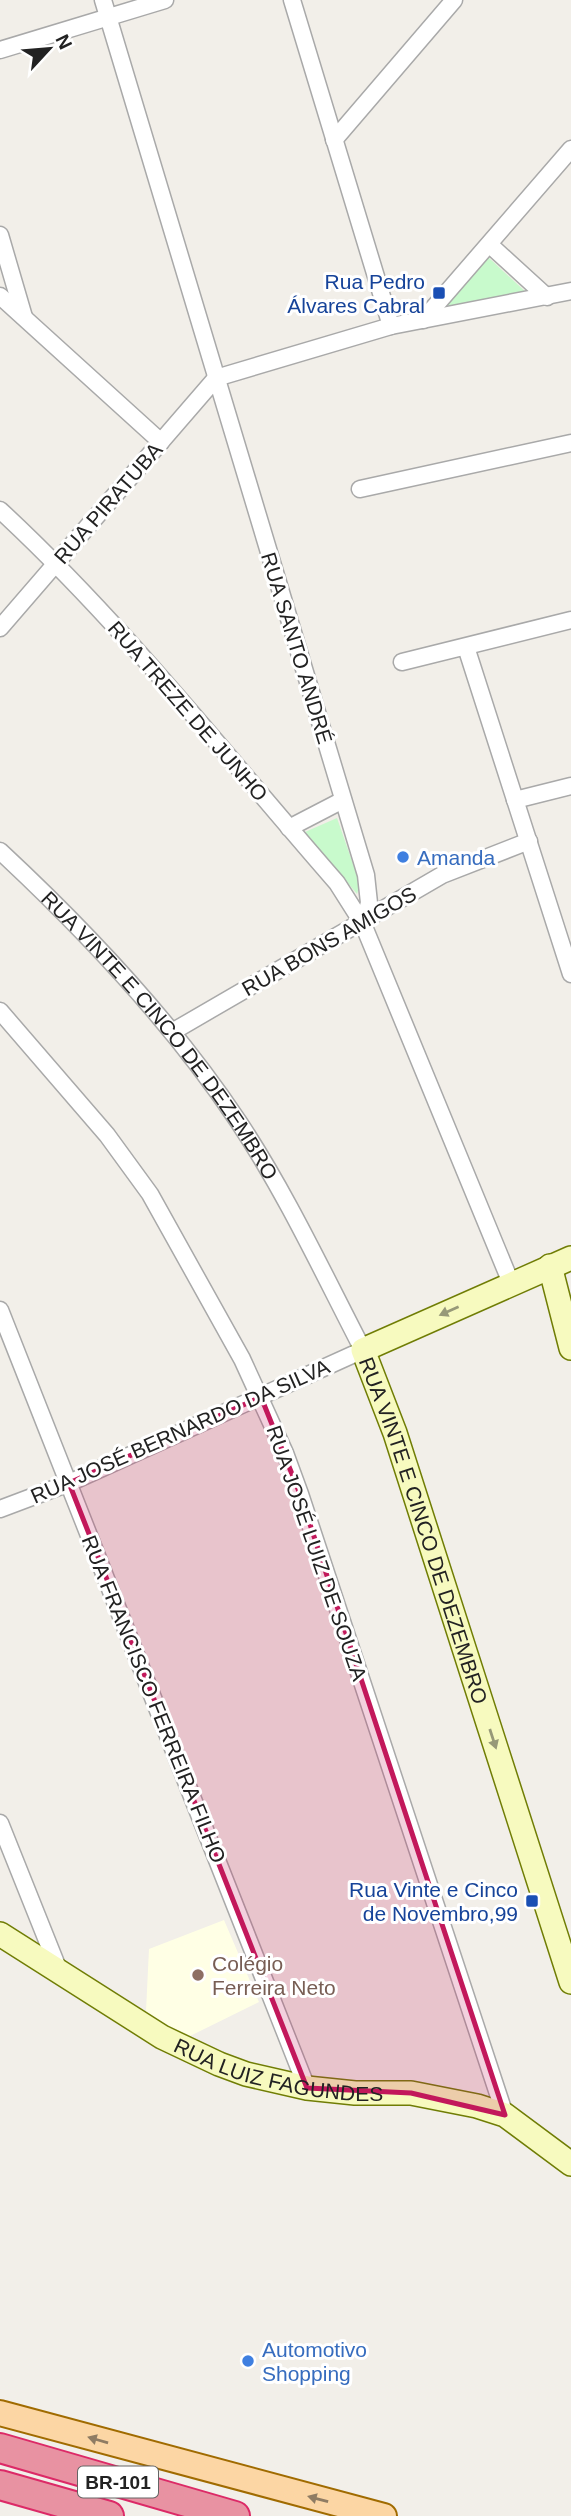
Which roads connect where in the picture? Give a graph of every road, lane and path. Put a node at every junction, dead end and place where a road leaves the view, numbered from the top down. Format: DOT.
graph roads {
  1 [pos="103,0"];
  2 [pos="165,0"];
  3 [pos="292,0"];
  4 [pos="454,0"];
  5 [pos="108,18"];
  6 [pos="0,50"];
  7 [pos="334,140"];
  8 [pos="571,149"];
  9 [pos="0,235"];
  10 [pos="490,245"];
  11 [pos="571,291"];
  12 [pos="0,296"];
  13 [pos="547,297"];
  14 [pos="24,318"];
  15 [pos="423,320"];
  16 [pos="391,326"];
  17 [pos="216,377"];
  18 [pos="160,442"];
  19 [pos="571,443"];
  20 [pos="360,489"];
  21 [pos="0,510"];
  22 [pos="56,563"];
  23 [pos="571,620"];
  24 [pos="0,628"];
  25 [pos="466,647"];
  26 [pos="402,662"];
  27 [pos="571,786"];
  28 [pos="343,800"];
  29 [pos="515,800"];
  30 [pos="289,828"];
  31 [pos="528,841"];
  32 [pos="0,851"];
  33 [pos="363,924"];
  34 [pos="567,950"];
  35 [pos="571,974"];
  36 [pos="0,1011"];
  37 [pos="172,1032"];
  38 [pos="561,1262"];
  39 [pos="511,1283"];
  40 [pos="0,1310"];
  41 [pos="571,1348"];
  42 [pos="363,1350"];
  43 [pos="261,1397"];
  44 [pos="69,1483"];
  45 [pos="0,1509"];
  46 [pos="0,1824"];
  47 [pos="0,1934"];
  48 [pos="61,1975"];
  49 [pos="571,1982"];
  50 [pos="307,2088"];
  51 [pos="505,2115"];
  52 [pos="571,2164"];
  53 [pos="0,2413"];
  54 [pos="0,2448"];
  55 [pos="0,2485"];
  56 [pos="109,2516"];
  57 [pos="236,2516"];
  58 [pos="384,2516"];
  1 -- 5 [label="street, RUA SANTO ANDRÉ"];
  2 -- 5 [label="street"];
  3 -- 7 [label="street"];
  4 -- 7 [label="street"];
  5 -- 6 [label="street"];
  5 -- 17 [label="street, RUA SANTO ANDRÉ"];
  7 -- 16 [label="street"];
  8 -- 10 [label="street"];
  9 -- 14 [label="street"];
  10 -- 13 [label="street"];
  10 -- 15 [label="street"];
  11 -- 13 [label="street"];
  12 -- 14 [label="street"];
  13 -- 15 [label="street"];
  14 -- 18 [label="street"];
  15 -- 16 [label="street"];
  16 -- 17 [label="street"];
  17 -- 18 [label="street, RUA PIRATUBA"];
  17 -- 28 [label="street, RUA SANTO ANDRÉ"];
  18 -- 22 [label="street, RUA PIRATUBA"];
  19 -- 20 [label="street"];
  21 -- 22 [label="street, RUA TREZE DE JUNHO"];
  22 -- 24 [label="street, RUA PIRATUBA"];
  22 -- 30 [label="street, RUA TREZE DE JUNHO"];
  23 -- 25 [label="street"];
  25 -- 26 [label="street"];
  25 -- 29 [label="street"];
  27 -- 29 [label="street"];
  28 -- 30 [label="street"];
  28 -- 33 [label="street, RUA SANTO ANDRÉ"];
  29 -- 31 [label="street"];
  30 -- 33 [label="street, RUA TREZE DE JUNHO"];
  31 -- 33 [label="street, RUA BONS AMIGOS"];
  31 -- 34 [label="street"];
  32 -- 37 [label="street, RUA VINTE E CINCO DE DEZEMBRO"];
  33 -- 37 [label="street, RUA BONS AMIGOS"];
  33 -- 39 [label="street"];
  34 -- 35 [label="street"];
  36 -- 43 [label="street, RUA JOSÉ LUIZ DE SOUZA"];
  37 -- 42 [label="street, RUA VINTE E CINCO DE DEZEMBRO"];
  38 -- 39 [label="main road, RUA JOSÉ BERNARDO DA SILVA"];
  38 -- 41 [label="main road"];
  39 -- 42 [label="main road, RUA JOSÉ BERNARDO DA SILVA, one-way"];
  40 -- 44 [label="street, RUA FRANCISCO FERREIRA FILHO"];
  42 -- 43 [label="street, RUA JOSÉ BERNARDO DA SILVA"];
  42 -- 49 [label="main road, RUA VINTE E CINCO DE DEZEMBRO, one-way"];
  43 -- 44 [label="street, RUA JOSÉ BERNARDO DA SILVA"];
  43 -- 51 [label="street, RUA JOSÉ LUIZ DE SOUZA"];
  44 -- 45 [label="street, RUA JOSÉ BERNARDO DA SILVA"];
  44 -- 50 [label="street, RUA FRANCISCO FERREIRA FILHO"];
  46 -- 48 [label="street"];
  47 -- 48 [label="main road, RUA LUIZ FAGUNDES"];
  48 -- 50 [label="main road, RUA LUIZ FAGUNDES"];
  50 -- 51 [label="main road, RUA LUIZ FAGUNDES"];
  51 -- 52 [label="main road, RUA LUIZ FAGUNDES"];
  58 -- 53 [label="main road, one-way"];
  54 -- 57 [label="highway, BR-101"];
  55 -- 56 [label="highway, BR-101"];
}
